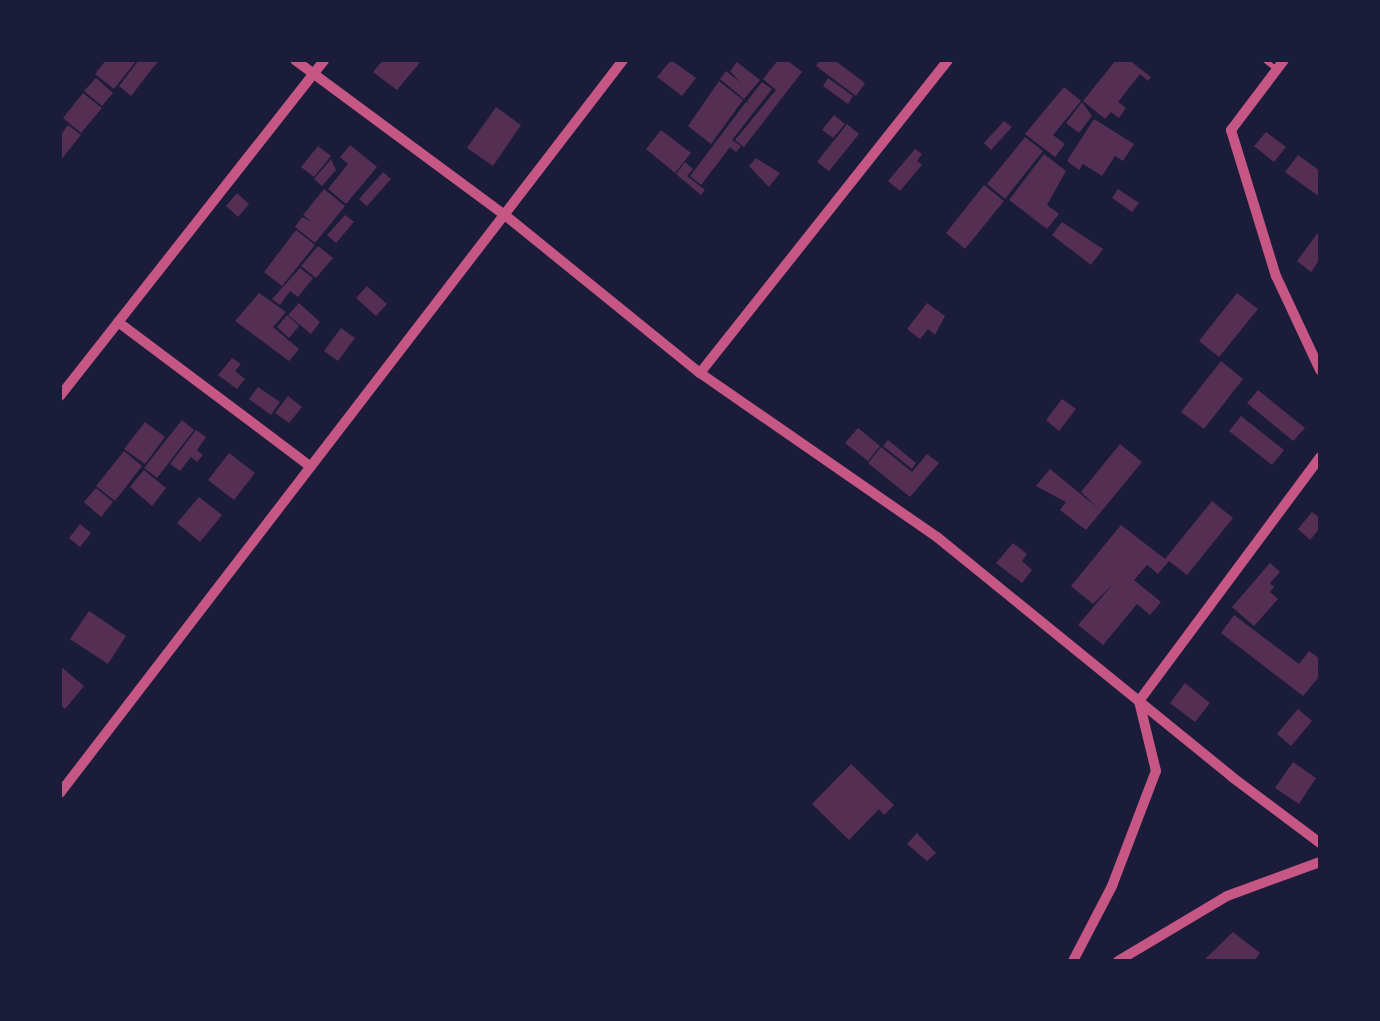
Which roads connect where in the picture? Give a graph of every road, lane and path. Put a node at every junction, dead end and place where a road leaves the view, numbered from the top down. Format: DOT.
graph roads {
  1 [pos="295,60"];
  2 [pos="324,60"];
  3 [pos="623,60"];
  4 [pos="948,60"];
  5 [pos="1265,60"];
  6 [pos="1281,65"];
  7 [pos="314,73"];
  8 [pos="506,216"];
  9 [pos="118,322"];
  10 [pos="1320,370"];
  11 [pos="700,373"];
  12 [pos="60,396"];
  13 [pos="1320,456"];
  14 [pos="312,467"];
  15 [pos="1139,701"];
  16 [pos="60,793"];
  17 [pos="1320,843"];
  18 [pos="1320,862"];
  19 [pos="1072,961"];
  20 [pos="1118,961"];
  1 -- 7 [label="street"];
  2 -- 7 [label="street"];
  3 -- 8 [label="street"];
  4 -- 11 [label="street"];
  5 -- 6 [label="lane"];
  6 -- 10 [label="street"];
  7 -- 8 [label="street"];
  7 -- 9 [label="street"];
  8 -- 11 [label="street"];
  8 -- 14 [label="street"];
  9 -- 12 [label="street"];
  9 -- 14 [label="street"];
  11 -- 15 [label="street"];
  13 -- 15 [label="street"];
  14 -- 16 [label="street"];
  15 -- 17 [label="street"];
  15 -- 19 [label="street"];
  18 -- 20 [label="street"];
}
